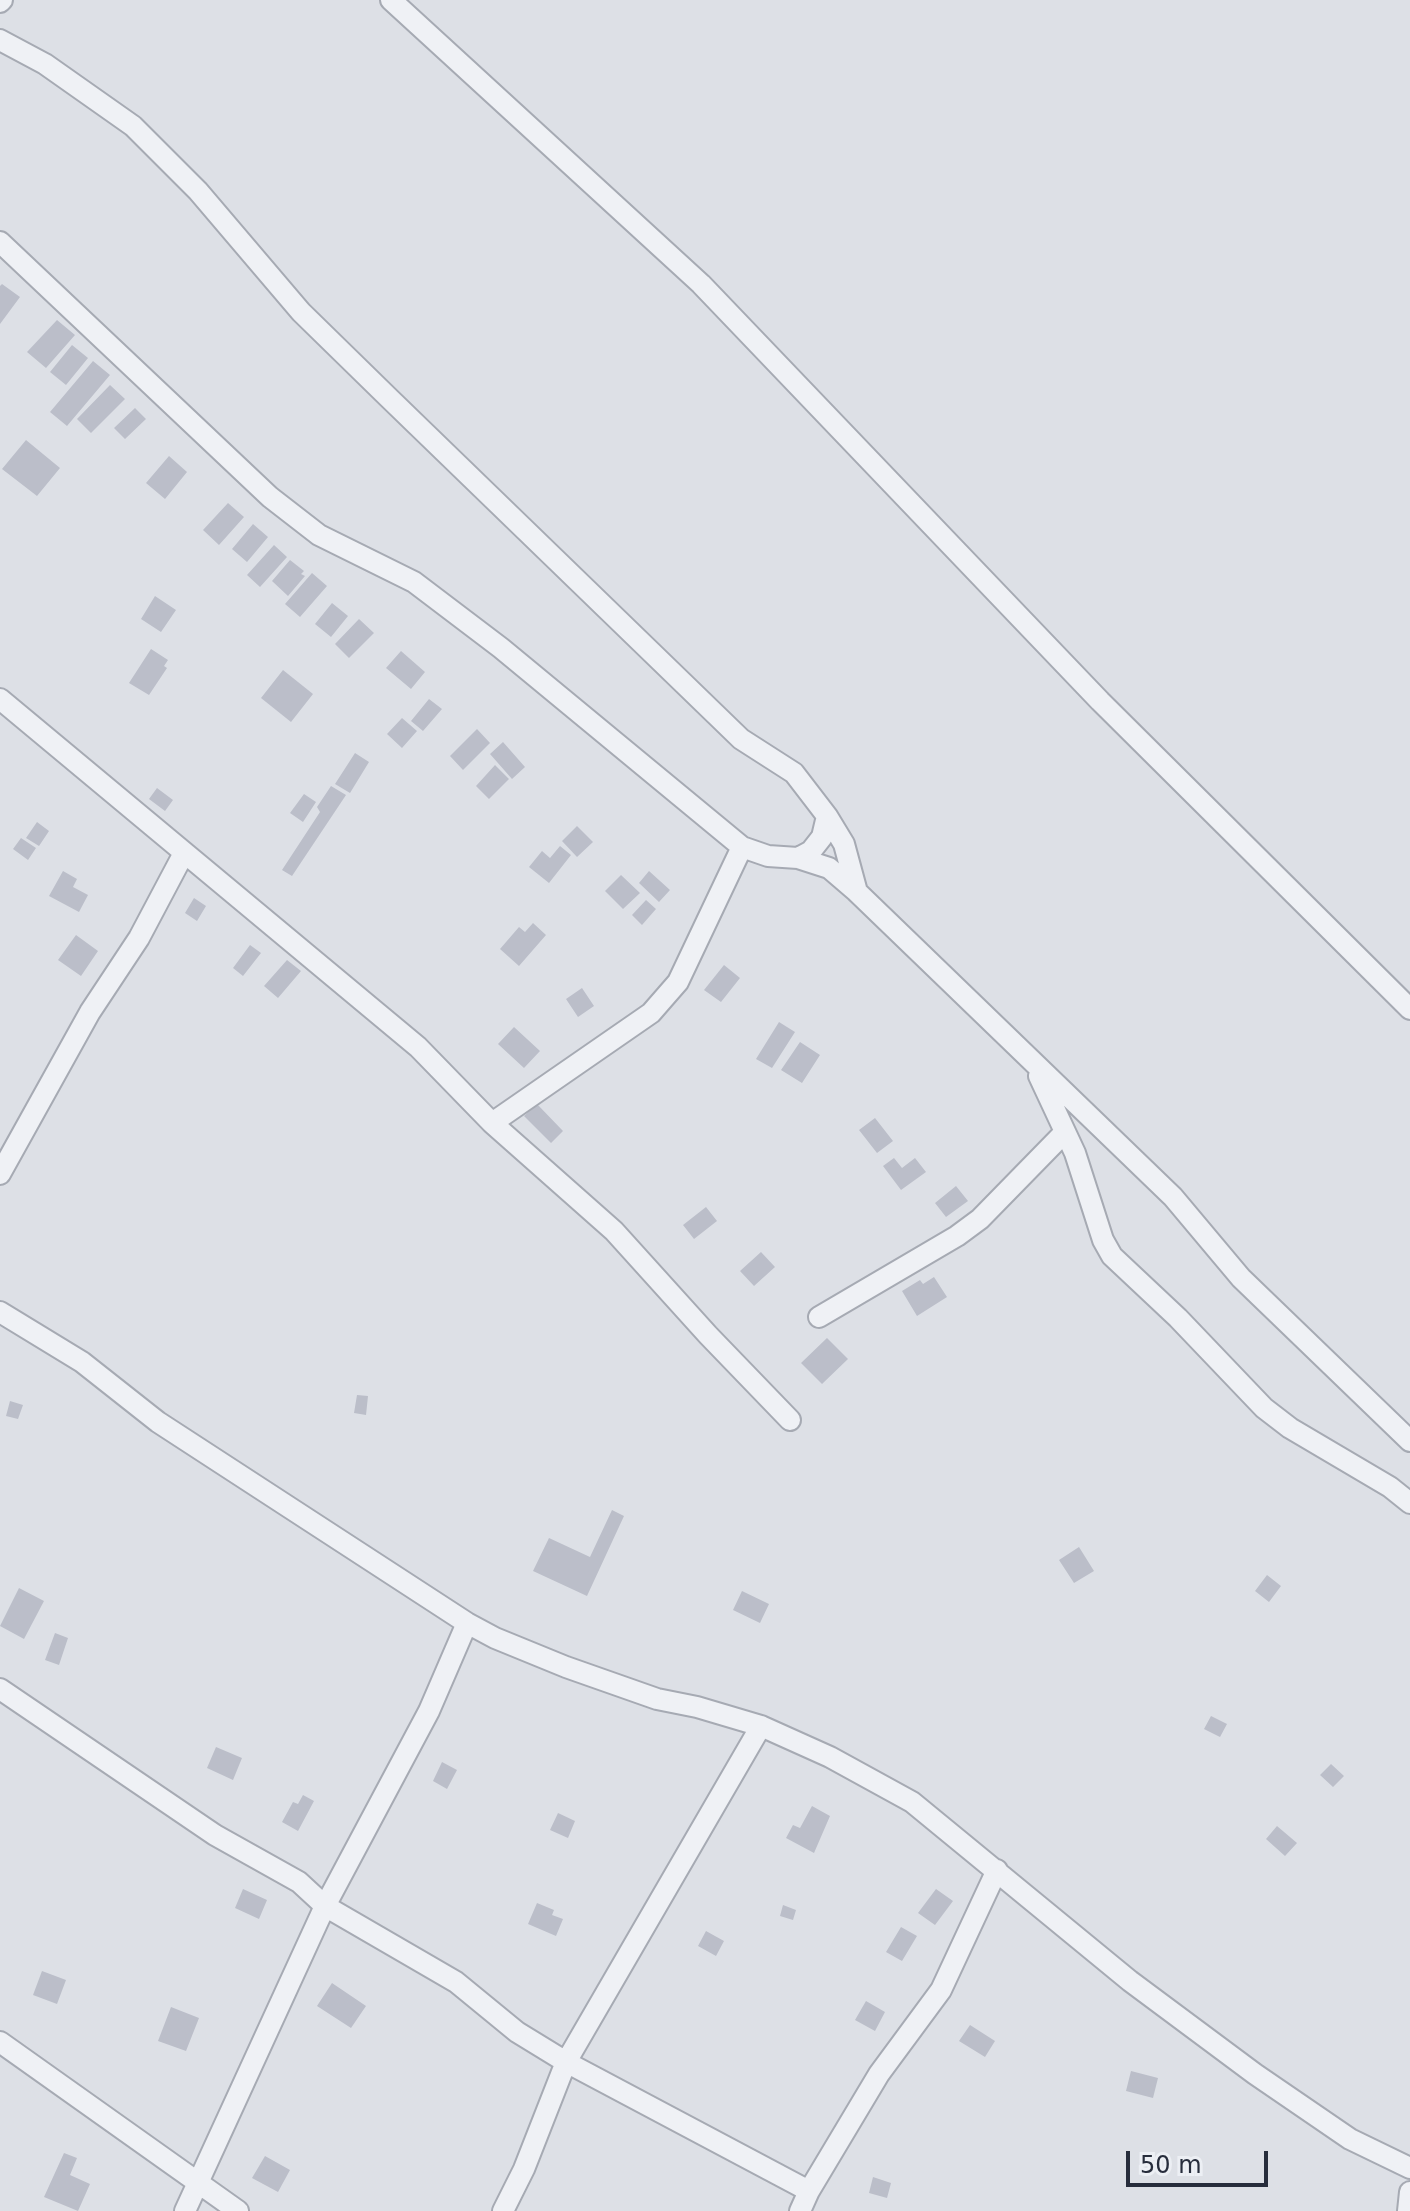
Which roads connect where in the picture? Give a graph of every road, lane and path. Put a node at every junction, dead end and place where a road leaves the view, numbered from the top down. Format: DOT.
graph roads {
  1 [pos="391,0"];
  2 [pos="0,40"];
  3 [pos="0,242"];
  4 [pos="0,699"];
  5 [pos="827,816"];
  6 [pos="742,847"];
  7 [pos="184,853"];
  8 [pos="798,858"];
  9 [pos="857,892"];
  10 [pos="1410,1009"];
  11 [pos="1034,1065"];
  12 [pos="492,1123"];
  13 [pos="1065,1132"];
  14 [pos="0,1174"];
  15 [pos="0,1312"];
  16 [pos="819,1317"];
  17 [pos="790,1420"];
  18 [pos="1410,1441"];
  19 [pos="1410,1503"];
  20 [pos="467,1623"];
  21 [pos="0,1689"];
  22 [pos="761,1726"];
  23 [pos="997,1870"];
  24 [pos="325,1906"];
  25 [pos="0,2042"];
  26 [pos="566,2062"];
  27 [pos="1410,2168"];
  28 [pos="197,2184"];
  29 [pos="809,2191"];
  30 [pos="1410,2192"];
  31 [pos="185,2211"];
  32 [pos="238,2211"];
  33 [pos="503,2211"];
  34 [pos="800,2211"];
  35 [pos="1408,2211"];
  1 -- 10 [label="street"];
  2 -- 5 [label="street"];
  3 -- 6 [label="street"];
  4 -- 7 [label="street"];
  5 -- 8 [label="street"];
  5 -- 9 [label="street"];
  6 -- 8 [label="street"];
  6 -- 12 [label="street"];
  7 -- 12 [label="street"];
  7 -- 14 [label="street"];
  8 -- 9 [label="street"];
  9 -- 11 [label="street"];
  11 -- 13 [label="street"];
  11 -- 18 [label="street"];
  12 -- 17 [label="street"];
  13 -- 16 [label="street"];
  13 -- 19 [label="street"];
  15 -- 20 [label="street"];
  20 -- 22 [label="street"];
  20 -- 24 [label="street"];
  21 -- 24 [label="street"];
  22 -- 23 [label="street"];
  22 -- 26 [label="street"];
  23 -- 27 [label="street"];
  23 -- 29 [label="street"];
  24 -- 26 [label="street"];
  24 -- 28 [label="street"];
  25 -- 28 [label="street"];
  26 -- 29 [label="street"];
  26 -- 33 [label="street"];
  28 -- 31 [label="street"];
  28 -- 32 [label="street"];
  29 -- 34 [label="street"];
  30 -- 35 [label="street"];
}
